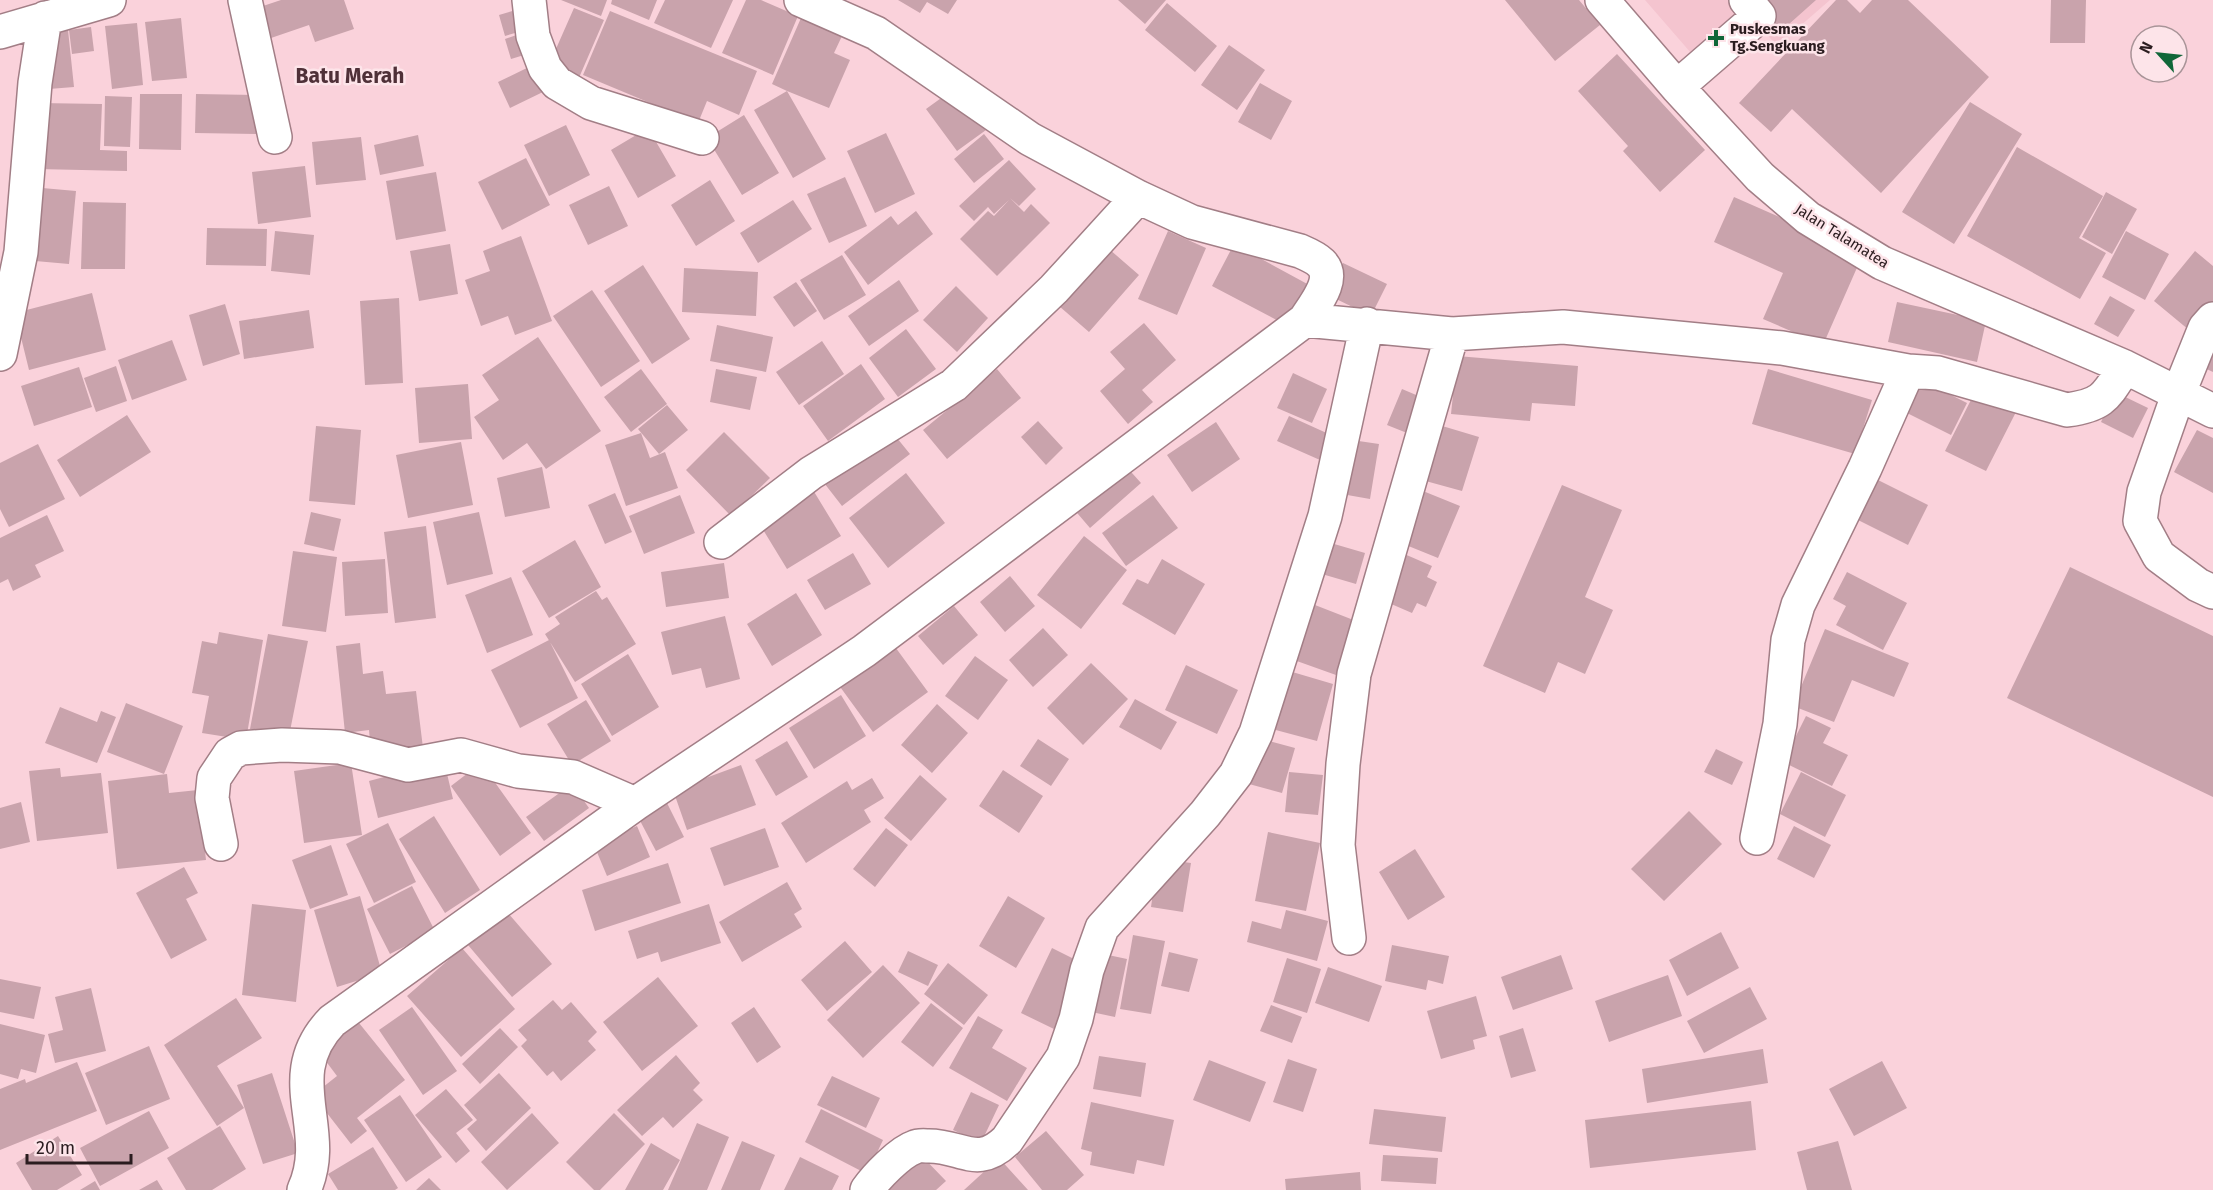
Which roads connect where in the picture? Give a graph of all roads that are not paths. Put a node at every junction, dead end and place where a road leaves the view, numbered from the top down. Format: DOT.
graph roads {
  1 [pos="109,0"];
  2 [pos="244,0"];
  3 [pos="529,0"];
  4 [pos="801,0"];
  5 [pos="1602,0"];
  6 [pos="1746,0"];
  7 [pos="45,18"];
  8 [pos="0,32"];
  9 [pos="1677,87"];
  10 [pos="275,137"];
  11 [pos="702,138"];
  12 [pos="1138,196"];
  13 [pos="2213,319"];
  14 [pos="1305,320"];
  15 [pos="1367,324"];
  16 [pos="1452,334"];
  17 [pos="0,354"];
  18 [pos="2125,367"];
  19 [pos="1908,371"];
  20 [pos="2178,395"];
  21 [pos="2213,411"];
  22 [pos="721,542"];
  23 [pos="2213,592"];
  24 [pos="634,804"];
  25 [pos="1756,838"];
  26 [pos="221,844"];
  27 [pos="1349,938"];
  28 [pos="304,1190"];
  29 [pos="867,1190"];
  1 -- 7 [label="street"];
  2 -- 10 [label="street"];
  3 -- 11 [label="street"];
  4 -- 12 [label="street"];
  5 -- 9 [label="street, Jalan Talamatea"];
  6 -- 9 [label="street"];
  7 -- 8 [label="street"];
  7 -- 17 [label="street"];
  9 -- 18 [label="street, Jalan Talamatea"];
  12 -- 14 [label="street"];
  12 -- 22 [label="street"];
  13 -- 20 [label="street"];
  14 -- 15 [label="street"];
  14 -- 24 [label="street"];
  15 -- 16 [label="street"];
  15 -- 29 [label="street"];
  16 -- 19 [label="street"];
  16 -- 27 [label="street"];
  18 -- 19 [label="street"];
  18 -- 20 [label="street, Jalan Talamatea"];
  19 -- 25 [label="street"];
  20 -- 21 [label="street, Jalan Talamatea"];
  20 -- 23 [label="street"];
  24 -- 26 [label="street"];
  24 -- 28 [label="street"];
}
